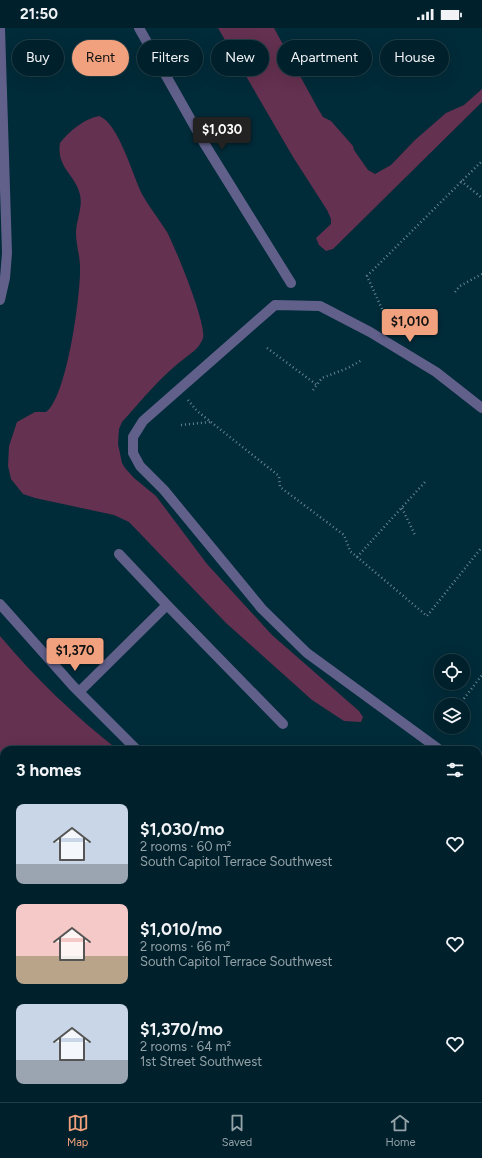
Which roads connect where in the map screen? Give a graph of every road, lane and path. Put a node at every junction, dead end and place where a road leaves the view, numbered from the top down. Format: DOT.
graph roads {
  1 [pos="0,28"];
  2 [pos="139,28"];
  3 [pos="482,161"];
  4 [pos="461,181"];
  5 [pos="482,198"];
  6 [pos="482,274"];
  7 [pos="291,283"];
  8 [pos="455,292"];
  9 [pos="0,300"];
  10 [pos="382,309"];
  11 [pos="267,348"];
  12 [pos="362,360"];
  13 [pos="317,384"];
  14 [pos="179,390"];
  15 [pos="313,390"];
  16 [pos="482,408"];
  17 [pos="211,422"];
  18 [pos="182,425"];
  19 [pos="425,482"];
  20 [pos="402,508"];
  21 [pos="415,535"];
  22 [pos="482,546"];
  23 [pos="119,554"];
  24 [pos="357,557"];
  25 [pos="0,604"];
  26 [pos="167,605"];
  27 [pos="482,675"];
  28 [pos="79,692"];
  29 [pos="464,698"];
  30 [pos="283,724"];
  31 [pos="133,746"];
  32 [pos="435,746"];
  1 -- 9 [label="street"];
  2 -- 7 [label="street"];
  3 -- 4 [label="path"];
  4 -- 5 [label="path"];
  4 -- 10 [label="path"];
  6 -- 8 [label="path"];
  11 -- 13 [label="path"];
  12 -- 13 [label="path"];
  13 -- 15 [label="path"];
  14 -- 16 [label="street"];
  14 -- 17 [label="path"];
  14 -- 32 [label="street"];
  17 -- 18 [label="path"];
  17 -- 24 [label="path"];
  19 -- 20 [label="path"];
  20 -- 21 [label="path"];
  20 -- 24 [label="path"];
  22 -- 24 [label="path"];
  23 -- 26 [label="street"];
  25 -- 28 [label="street"];
  26 -- 28 [label="street"];
  26 -- 30 [label="street"];
  27 -- 29 [label="path"];
  28 -- 31 [label="street"];
}
